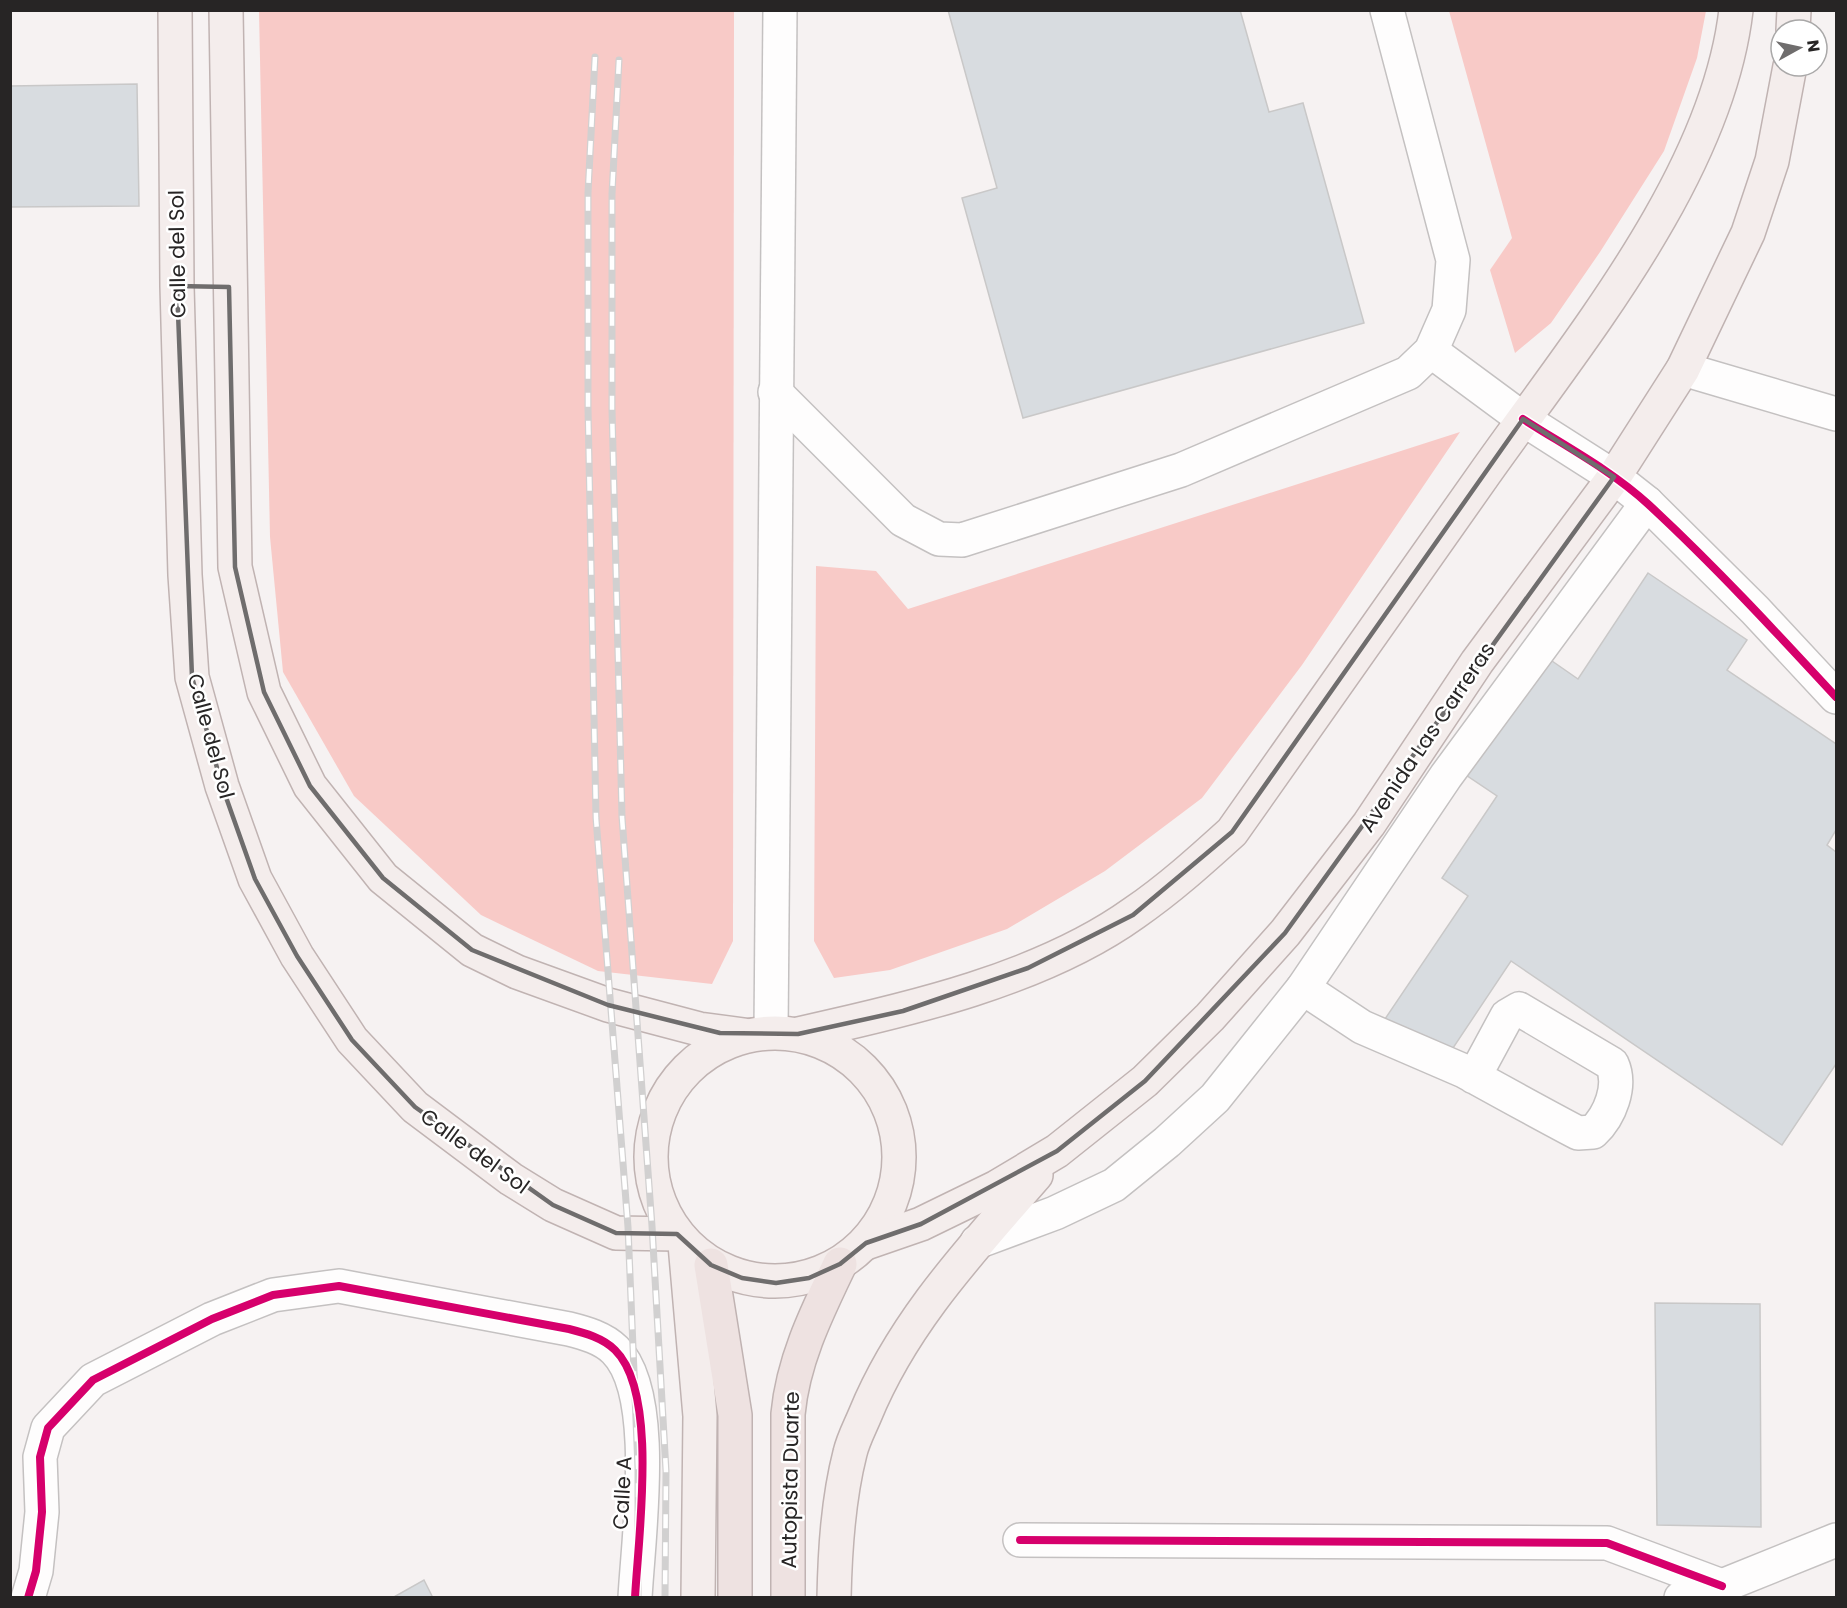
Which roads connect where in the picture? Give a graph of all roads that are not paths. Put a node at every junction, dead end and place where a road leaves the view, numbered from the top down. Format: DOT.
graph roads {
  1 [pos="175,10"];
  2 [pos="226,10"];
  3 [pos="780,10"];
  4 [pos="1387,10"];
  5 [pos="1736,10"];
  6 [pos="1788,78"];
  7 [pos="177,286"];
  8 [pos="229,287"];
  9 [pos="1431,351"];
  10 [pos="1683,369"];
  11 [pos="775,392"];
  12 [pos="1836,414"];
  13 [pos="1523,418"];
  14 [pos="1614,477"];
  15 [pos="1647,504"];
  16 [pos="1836,697"];
  17 [pos="1303,988"];
  18 [pos="771,1034"];
  19 [pos="1474,1077"];
  20 [pos="1057,1151"];
  21 [pos="681,1239"];
  22 [pos="977,1242"];
  23 [pos="866,1244"];
  24 [pos="840,1264"];
  25 [pos="711,1265"];
  26 [pos="1020,1540"];
  27 [pos="1836,1540"];
  28 [pos="1722,1586"];
  29 [pos="28,1598"];
  30 [pos="635,1598"];
  31 [pos="698,1598"];
  32 [pos="735,1598"];
  33 [pos="788,1598"];
  34 [pos="834,1598"];
  35 [pos="1681,1598"];
  1 -- 7 [label="main road, Calle del Sol"];
  2 -- 8 [label="main road"];
  3 -- 11 [label="street"];
  4 -- 9 [label="street"];
  5 -- 13 [label="main road"];
  6 -- 10 [label="main road, Avenida Las Carreras"];
  7 -- 8 [label="main road"];
  7 -- 21 [label="main road, Calle del Sol"];
  8 -- 18 [label="main road"];
  9 -- 11 [label="street"];
  9 -- 13 [label="street"];
  10 -- 12 [label="street"];
  10 -- 14 [label="main road, Avenida Las Carreras"];
  11 -- 18 [label="street"];
  13 -- 14 [label="street"];
  13 -- 18 [label="main road"];
  14 -- 15 [label="street"];
  14 -- 20 [label="main road, Avenida Las Carreras"];
  15 -- 16 [label="street"];
  15 -- 17 [label="street"];
  17 -- 19 [label="street"];
  17 -- 22 [label="street"];
  18 -- 21 [label="main road"];
  18 -- 23 [label="main road"];
  20 -- 22 [label="main road"];
  20 -- 23 [label="main road, Avenida Las Carreras"];
  21 -- 25 [label="main road"];
  21 -- 31 [label="main road"];
  22 -- 34 [label="main road"];
  23 -- 24 [label="main road"];
  24 -- 25 [label="main road"];
  24 -- 33 [label="highway, Autopista Duarte"];
  25 -- 32 [label="highway"];
  26 -- 28 [label="street"];
  27 -- 28 [label="street"];
  28 -- 35 [label="street"];
  29 -- 30 [label="street, Calle A"];
}
